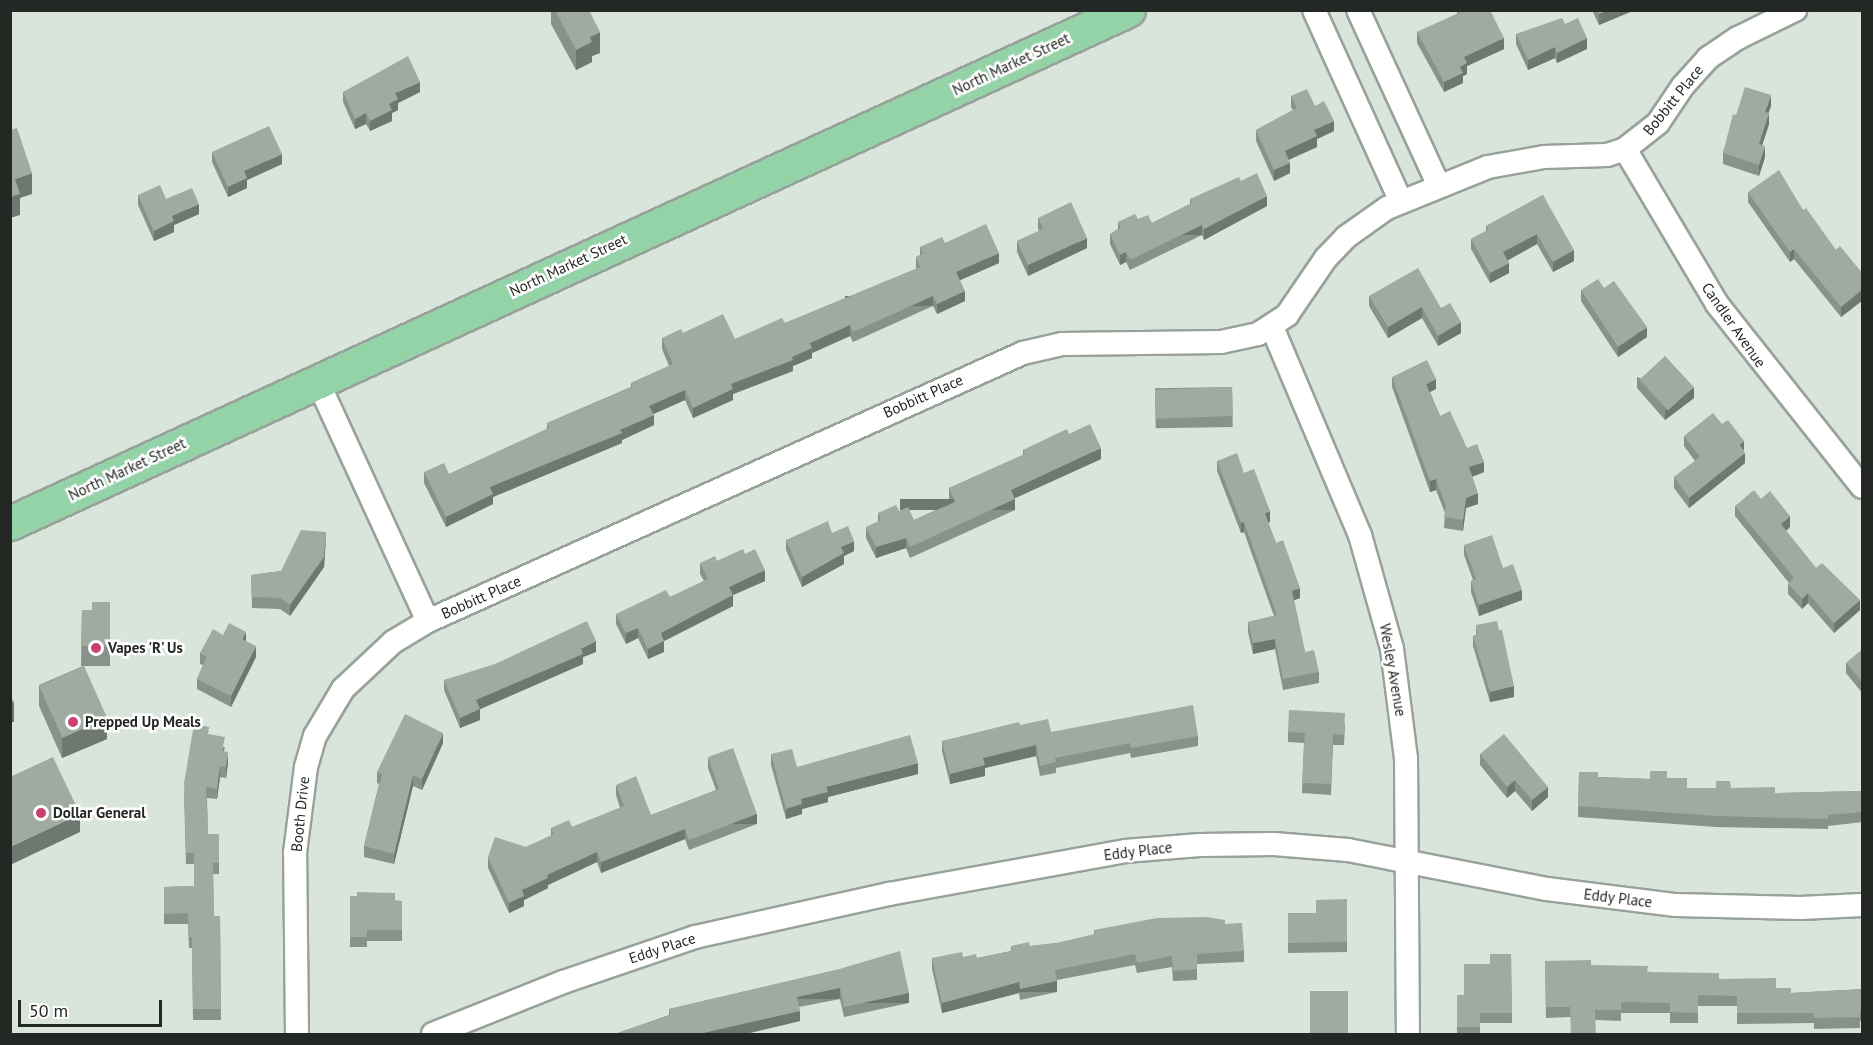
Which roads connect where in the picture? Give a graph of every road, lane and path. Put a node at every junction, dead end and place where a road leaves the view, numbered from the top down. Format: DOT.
graph roads {
  1 [pos="1128,10"];
  2 [pos="1314,10"];
  3 [pos="1358,10"];
  4 [pos="1795,10"];
  5 [pos="1625,149"];
  6 [pos="1439,186"];
  7 [pos="1401,202"];
  8 [pos="1272,327"];
  9 [pos="317,380"];
  10 [pos="1863,487"];
  11 [pos="10,523"];
  12 [pos="428,621"];
  13 [pos="1408,859"];
  14 [pos="1863,905"];
  15 [pos="297,1035"];
  16 [pos="433,1035"];
  17 [pos="1408,1035"];
  1 -- 9 [label="main road, North Market Street"];
  2 -- 7 [label="street"];
  3 -- 6 [label="street"];
  4 -- 5 [label="street, Bobbitt Place"];
  5 -- 6 [label="street, Bobbitt Place"];
  5 -- 10 [label="street, Candler Avenue"];
  6 -- 7 [label="street, Bobbitt Place"];
  7 -- 8 [label="street, Bobbitt Place"];
  8 -- 12 [label="street, Bobbitt Place"];
  8 -- 13 [label="street, Wesley Avenue"];
  9 -- 11 [label="main road, North Market Street"];
  9 -- 12 [label="street"];
  12 -- 15 [label="street, Booth Drive"];
  13 -- 14 [label="street, Eddy Place"];
  13 -- 16 [label="street, Eddy Place"];
  13 -- 17 [label="street, Wesley Avenue"];
}
